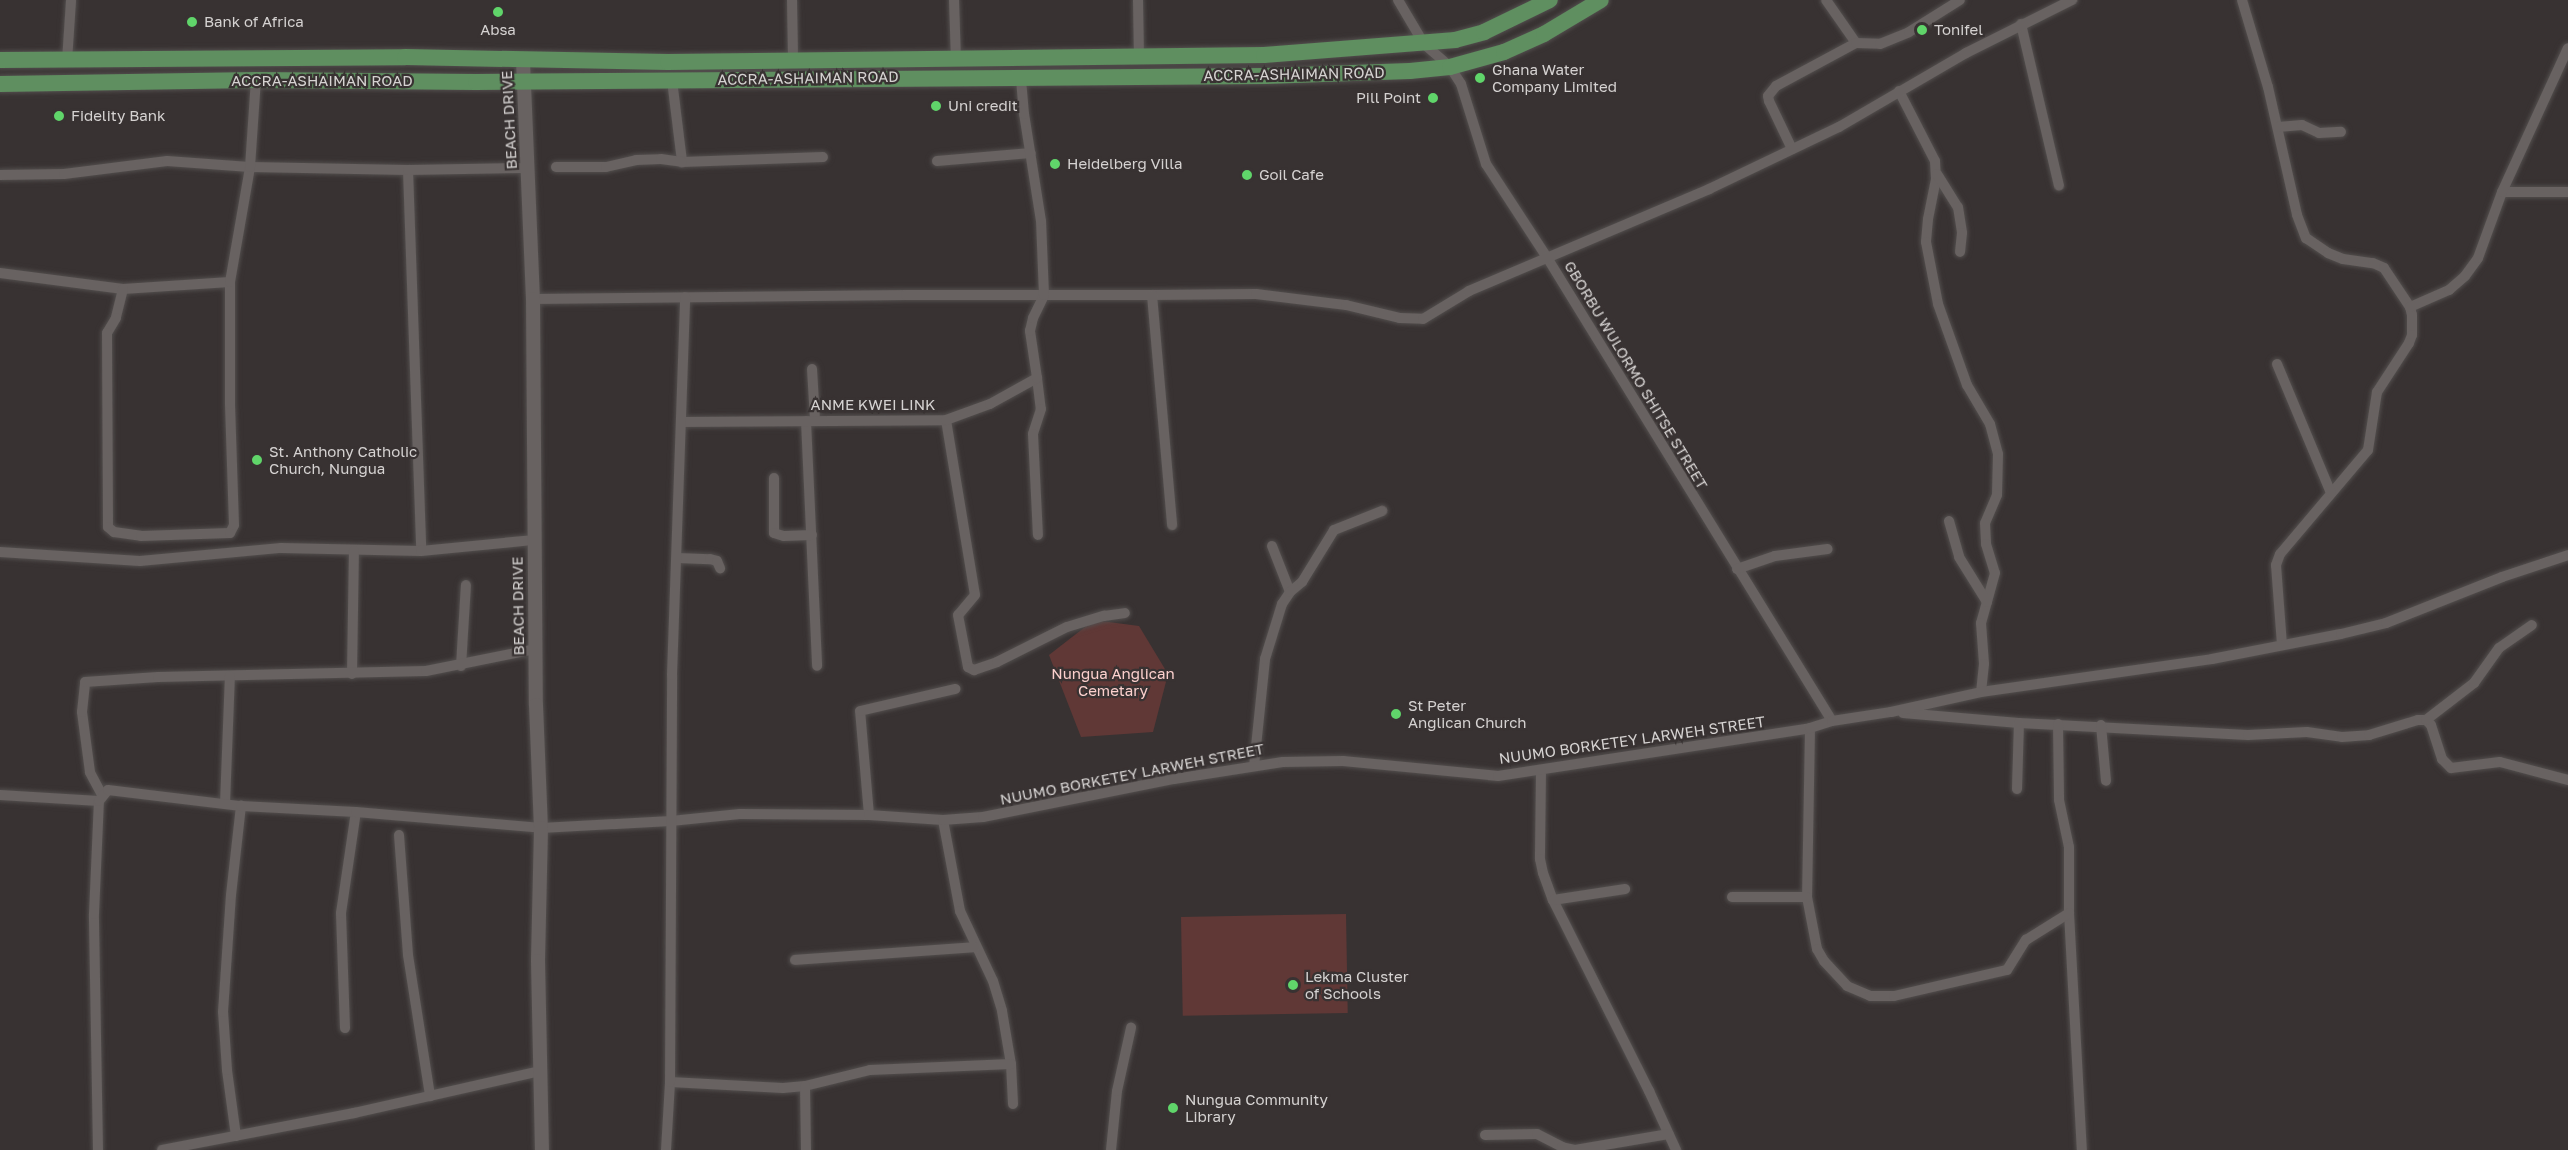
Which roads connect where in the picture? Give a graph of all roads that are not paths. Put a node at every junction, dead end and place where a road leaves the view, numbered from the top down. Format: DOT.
graph roads {
  1 [pos="71,0"];
  2 [pos="792,0"];
  3 [pos="954,0"];
  4 [pos="1138,0"];
  5 [pos="1398,0"];
  6 [pos="1550,0"];
  7 [pos="1601,0"];
  8 [pos="1826,0"];
  9 [pos="1960,0"];
  10 [pos="2072,0"];
  11 [pos="2242,0"];
  12 [pos="2021,24"];
  13 [pos="1856,43"];
  14 [pos="1424,44"];
  15 [pos="2568,48"];
  16 [pos="1139,56"];
  17 [pos="0,60"];
  18 [pos="793,60"];
  19 [pos="956,60"];
  20 [pos="67,61"];
  21 [pos="523,61"];
  22 [pos="1450,67"];
  23 [pos="1021,76"];
  24 [pos="256,80"];
  25 [pos="672,80"];
  26 [pos="525,82"];
  27 [pos="0,84"];
  28 [pos="1899,91"];
  29 [pos="2278,127"];
  30 [pos="2341,132"];
  31 [pos="1792,149"];
  32 [pos="1031,153"];
  33 [pos="823,157"];
  34 [pos="937,161"];
  35 [pos="682,162"];
  36 [pos="556,167"];
  37 [pos="250,168"];
  38 [pos="528,168"];
  39 [pos="408,170"];
  40 [pos="1936,174"];
  41 [pos="0,175"];
  42 [pos="2059,186"];
  43 [pos="2502,192"];
  44 [pos="2568,192"];
  45 [pos="1960,252"];
  46 [pos="1548,259"];
  47 [pos="0,273"];
  48 [pos="230,282"];
  49 [pos="123,289"];
  50 [pos="1044,295"];
  51 [pos="1152,296"];
  52 [pos="684,297"];
  53 [pos="533,299"];
  54 [pos="2410,307"];
  55 [pos="2277,363"];
  56 [pos="812,369"];
  57 [pos="1037,378"];
  58 [pos="946,420"];
  59 [pos="811,421"];
  60 [pos="681,422"];
  61 [pos="774,478"];
  62 [pos="2331,493"];
  63 [pos="1382,511"];
  64 [pos="1949,521"];
  65 [pos="1172,525"];
  66 [pos="812,535"];
  67 [pos="1038,535"];
  68 [pos="534,540"];
  69 [pos="1272,546"];
  70 [pos="1828,549"];
  71 [pos="354,551"];
  72 [pos="421,551"];
  73 [pos="0,552"];
  74 [pos="2568,555"];
  75 [pos="677,558"];
  76 [pos="720,568"];
  77 [pos="1737,569"];
  78 [pos="466,585"];
  79 [pos="1290,592"];
  80 [pos="1987,602"];
  81 [pos="1125,614"];
  82 [pos="2532,625"];
  83 [pos="2282,645"];
  84 [pos="535,649"];
  85 [pos="461,666"];
  86 [pos="817,666"];
  87 [pos="352,674"];
  88 [pos="230,676"];
  89 [pos="955,689"];
  90 [pos="1981,692"];
  91 [pos="1891,712"];
  92 [pos="2426,720"];
  93 [pos="1832,721"];
  94 [pos="2019,723"];
  95 [pos="2058,724"];
  96 [pos="2101,725"];
  97 [pos="1810,728"];
  98 [pos="1254,766"];
  99 [pos="1541,771"];
  100 [pos="2568,780"];
  101 [pos="2106,781"];
  102 [pos="2018,789"];
  103 [pos="0,795"];
  104 [pos="100,798"];
  105 [pos="225,804"];
  106 [pos="241,806"];
  107 [pos="356,812"];
  108 [pos="869,815"];
  109 [pos="943,820"];
  110 [pos="671,821"];
  111 [pos="541,828"];
  112 [pos="399,835"];
  113 [pos="1625,889"];
  114 [pos="1732,897"];
  115 [pos="1807,897"];
  116 [pos="1553,900"];
  117 [pos="2069,913"];
  118 [pos="976,947"];
  119 [pos="795,960"];
  120 [pos="345,1028"];
  121 [pos="1131,1028"];
  122 [pos="1011,1064"];
  123 [pos="540,1071"];
  124 [pos="670,1082"];
  125 [pos="805,1086"];
  126 [pos="430,1096"];
  127 [pos="1013,1104"];
  128 [pos="1669,1134"];
  129 [pos="1485,1135"];
  130 [pos="236,1136"];
  131 [pos="98,1150"];
  132 [pos="162,1150"];
  133 [pos="542,1150"];
  134 [pos="666,1150"];
  135 [pos="806,1150"];
  136 [pos="1111,1150"];
  137 [pos="1676,1150"];
  138 [pos="2082,1150"];
  1 -- 20 [label="street"];
  2 -- 18 [label="street"];
  3 -- 19 [label="street"];
  4 -- 16 [label="street"];
  5 -- 14 [label="street, GBORBU WULORMO SHITSE STREET"];
  6 -- 14 [label="main road, ACCRA-ASHAIMAN ROAD"];
  7 -- 22 [label="main road, ACCRA-ASHAIMAN ROAD"];
  8 -- 13 [label="street"];
  9 -- 13 [label="street"];
  10 -- 12 [label="street"];
  11 -- 29 [label="street"];
  12 -- 28 [label="street"];
  12 -- 42 [label="street"];
  13 -- 31 [label="street"];
  14 -- 16 [label="main road, ACCRA-ASHAIMAN ROAD"];
  14 -- 22 [label="street, GBORBU WULORMO SHITSE STREET"];
  15 -- 43 [label="street"];
  16 -- 19 [label="main road, ACCRA-ASHAIMAN ROAD"];
  17 -- 20 [label="main road, ACCRA-ASHAIMAN ROAD"];
  18 -- 19 [label="main road, ACCRA-ASHAIMAN ROAD"];
  18 -- 21 [label="main road, ACCRA-ASHAIMAN ROAD"];
  20 -- 21 [label="main road, ACCRA-ASHAIMAN ROAD"];
  21 -- 26 [label="street, BEACH DRIVE"];
  22 -- 23 [label="main road, ACCRA-ASHAIMAN ROAD"];
  22 -- 46 [label="street, GBORBU WULORMO SHITSE STREET"];
  23 -- 25 [label="main road, ACCRA-ASHAIMAN ROAD"];
  23 -- 32 [label="street"];
  24 -- 26 [label="main road, ACCRA-ASHAIMAN ROAD"];
  24 -- 27 [label="main road, ACCRA-ASHAIMAN ROAD"];
  24 -- 37 [label="street"];
  25 -- 26 [label="main road, ACCRA-ASHAIMAN ROAD"];
  25 -- 35 [label="street"];
  26 -- 38 [label="street, BEACH DRIVE"];
  28 -- 31 [label="street"];
  28 -- 40 [label="street"];
  29 -- 30 [label="street"];
  29 -- 54 [label="street"];
  31 -- 46 [label="street"];
  32 -- 34 [label="street"];
  32 -- 50 [label="street"];
  33 -- 35 [label="street"];
  35 -- 36 [label="street"];
  37 -- 39 [label="street"];
  37 -- 41 [label="street"];
  37 -- 48 [label="street"];
  38 -- 39 [label="street"];
  38 -- 53 [label="street, BEACH DRIVE"];
  39 -- 72 [label="street"];
  40 -- 45 [label="street"];
  40 -- 80 [label="street"];
  43 -- 44 [label="street"];
  43 -- 54 [label="street"];
  46 -- 51 [label="street"];
  46 -- 77 [label="street, GBORBU WULORMO SHITSE STREET"];
  47 -- 49 [label="street"];
  48 -- 49 [label="street"];
  48 -- 49 [label="street"];
  50 -- 51 [label="street"];
  50 -- 52 [label="street"];
  50 -- 57 [label="street"];
  51 -- 65 [label="street"];
  52 -- 53 [label="street"];
  52 -- 60 [label="street"];
  53 -- 68 [label="street, BEACH DRIVE"];
  54 -- 62 [label="street"];
  55 -- 62 [label="street"];
  56 -- 59 [label="street"];
  57 -- 58 [label="street, ANME KWEI LINK"];
  57 -- 67 [label="street"];
  58 -- 59 [label="street, ANME KWEI LINK"];
  58 -- 81 [label="street"];
  59 -- 60 [label="street, ANME KWEI LINK"];
  59 -- 66 [label="street"];
  60 -- 75 [label="street"];
  61 -- 66 [label="street"];
  62 -- 83 [label="street"];
  63 -- 79 [label="street"];
  64 -- 80 [label="street"];
  66 -- 86 [label="street"];
  68 -- 72 [label="street"];
  68 -- 84 [label="street, BEACH DRIVE"];
  69 -- 79 [label="street"];
  70 -- 77 [label="street"];
  71 -- 72 [label="street"];
  71 -- 73 [label="street"];
  71 -- 87 [label="street"];
  74 -- 83 [label="street"];
  75 -- 76 [label="street"];
  75 -- 110 [label="street"];
  77 -- 93 [label="street, GBORBU WULORMO SHITSE STREET"];
  78 -- 85 [label="street"];
  79 -- 98 [label="street"];
  80 -- 90 [label="street"];
  82 -- 92 [label="street"];
  83 -- 90 [label="street"];
  84 -- 85 [label="street"];
  84 -- 111 [label="street, BEACH DRIVE"];
  85 -- 87 [label="street"];
  87 -- 88 [label="street"];
  88 -- 104 [label="street"];
  88 -- 105 [label="street"];
  89 -- 108 [label="street"];
  90 -- 91 [label="street"];
  91 -- 93 [label="street, NUUMO BORKETEY LARWEH STREET"];
  91 -- 94 [label="street"];
  92 -- 96 [label="street"];
  92 -- 100 [label="street"];
  93 -- 97 [label="street, NUUMO BORKETEY LARWEH STREET"];
  94 -- 95 [label="street"];
  94 -- 102 [label="street"];
  95 -- 96 [label="street"];
  95 -- 117 [label="street"];
  96 -- 101 [label="street"];
  97 -- 99 [label="street, NUUMO BORKETEY LARWEH STREET"];
  97 -- 115 [label="street"];
  98 -- 99 [label="street, NUUMO BORKETEY LARWEH STREET"];
  98 -- 109 [label="street, NUUMO BORKETEY LARWEH STREET"];
  99 -- 116 [label="street"];
  103 -- 104 [label="street, NUUMO BORKETEY LARWEH STREET"];
  104 -- 105 [label="street, NUUMO BORKETEY LARWEH STREET"];
  104 -- 131 [label="street"];
  105 -- 106 [label="street, NUUMO BORKETEY LARWEH STREET"];
  106 -- 107 [label="street, NUUMO BORKETEY LARWEH STREET"];
  106 -- 130 [label="street"];
  107 -- 111 [label="street, NUUMO BORKETEY LARWEH STREET"];
  107 -- 120 [label="street"];
  108 -- 109 [label="street, NUUMO BORKETEY LARWEH STREET"];
  108 -- 110 [label="street, NUUMO BORKETEY LARWEH STREET"];
  109 -- 118 [label="street"];
  110 -- 111 [label="street, NUUMO BORKETEY LARWEH STREET"];
  110 -- 124 [label="street"];
  111 -- 123 [label="street, BEACH DRIVE"];
  112 -- 126 [label="street"];
  113 -- 116 [label="street"];
  114 -- 115 [label="street"];
  115 -- 117 [label="street"];
  116 -- 128 [label="street"];
  117 -- 138 [label="street"];
  118 -- 119 [label="street"];
  118 -- 122 [label="street"];
  121 -- 136 [label="street"];
  122 -- 125 [label="street"];
  122 -- 127 [label="street"];
  123 -- 126 [label="street"];
  123 -- 133 [label="street, BEACH DRIVE"];
  124 -- 125 [label="street"];
  124 -- 134 [label="street"];
  125 -- 135 [label="street"];
  126 -- 130 [label="street"];
  128 -- 129 [label="street"];
  128 -- 137 [label="street"];
  130 -- 132 [label="street"];
}
